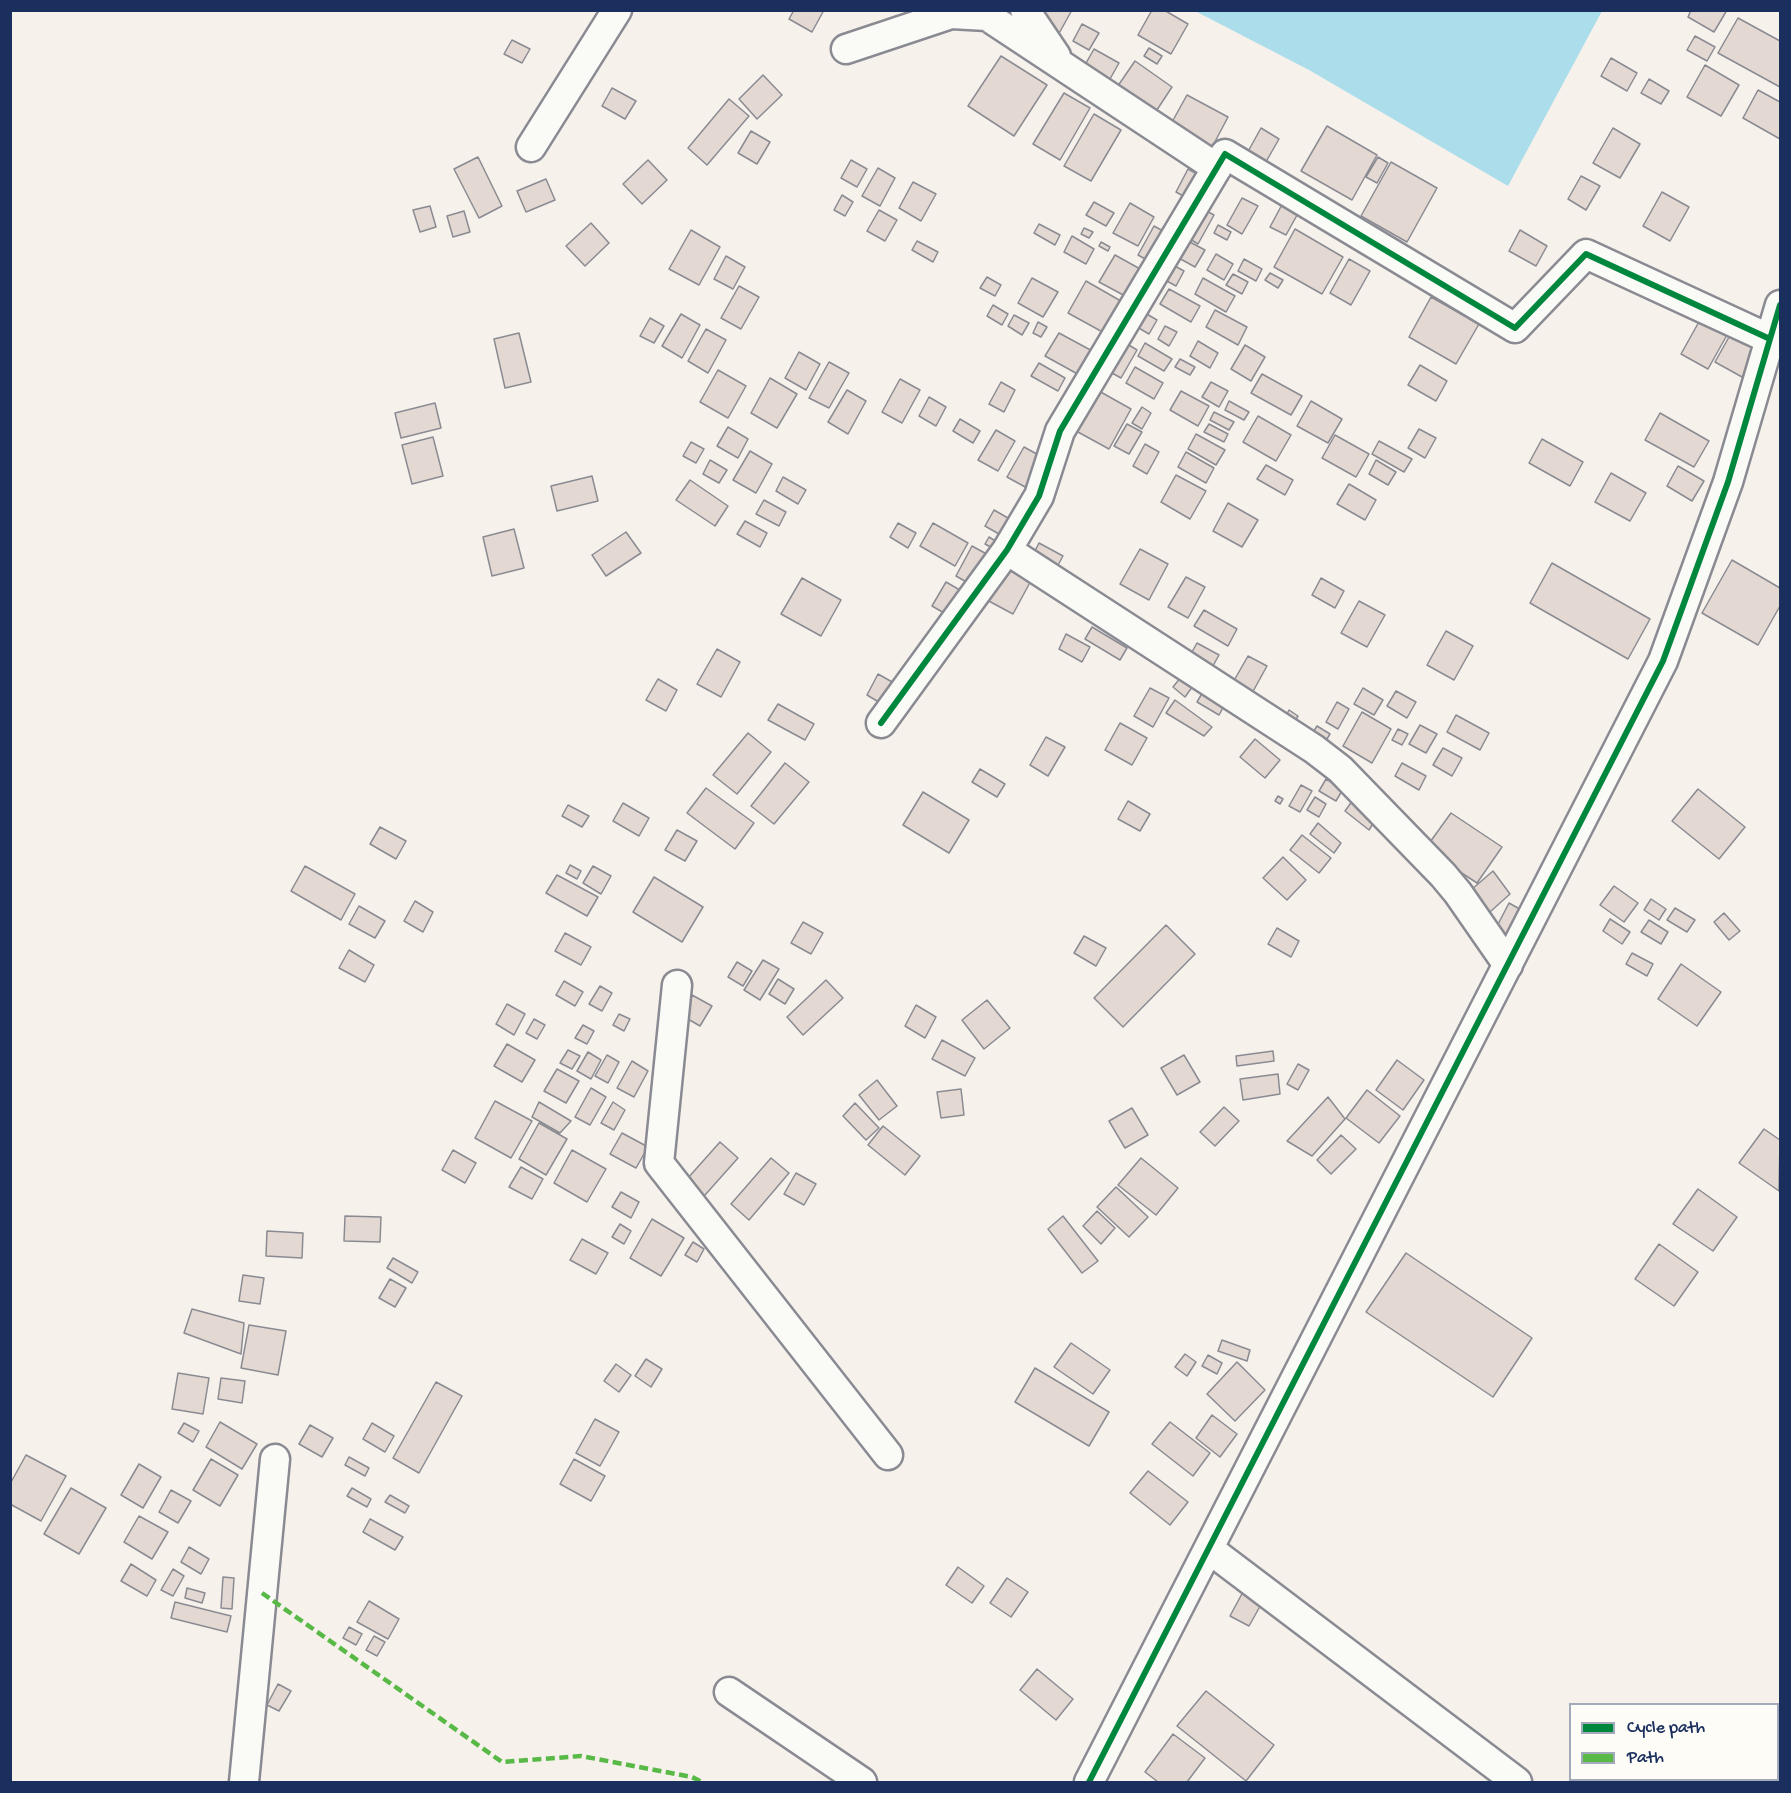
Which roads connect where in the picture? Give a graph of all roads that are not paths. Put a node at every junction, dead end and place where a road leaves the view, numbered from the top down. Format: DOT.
graph roads {
  1 [pos="617,10"];
  2 [pos="1025,10"];
  3 [pos="846,49"];
  4 [pos="1064,67"];
  5 [pos="531,147"];
  6 [pos="1216,168"];
  7 [pos="1780,305"];
  8 [pos="1770,339"];
  9 [pos="1007,550"];
  10 [pos="881,723"];
  11 [pos="1508,965"];
  12 [pos="677,985"];
  13 [pos="888,1455"];
  14 [pos="275,1459"];
  15 [pos="1209,1549"];
  16 [pos="729,1692"];
  17 [pos="244,1782"];
  18 [pos="862,1782"];
  19 [pos="1089,1782"];
  20 [pos="1517,1782"];
  1 -- 5 [label="street"];
  2 -- 4 [label="street"];
  3 -- 4 [label="street"];
  4 -- 6 [label="street"];
  6 -- 8 [label="street"];
  6 -- 9 [label="street"];
  7 -- 8 [label="street"];
  8 -- 11 [label="street"];
  9 -- 10 [label="street"];
  9 -- 11 [label="street"];
  11 -- 15 [label="street"];
  12 -- 13 [label="street"];
  14 -- 17 [label="street"];
  15 -- 19 [label="street"];
  15 -- 20 [label="street"];
  16 -- 18 [label="street"];
}
